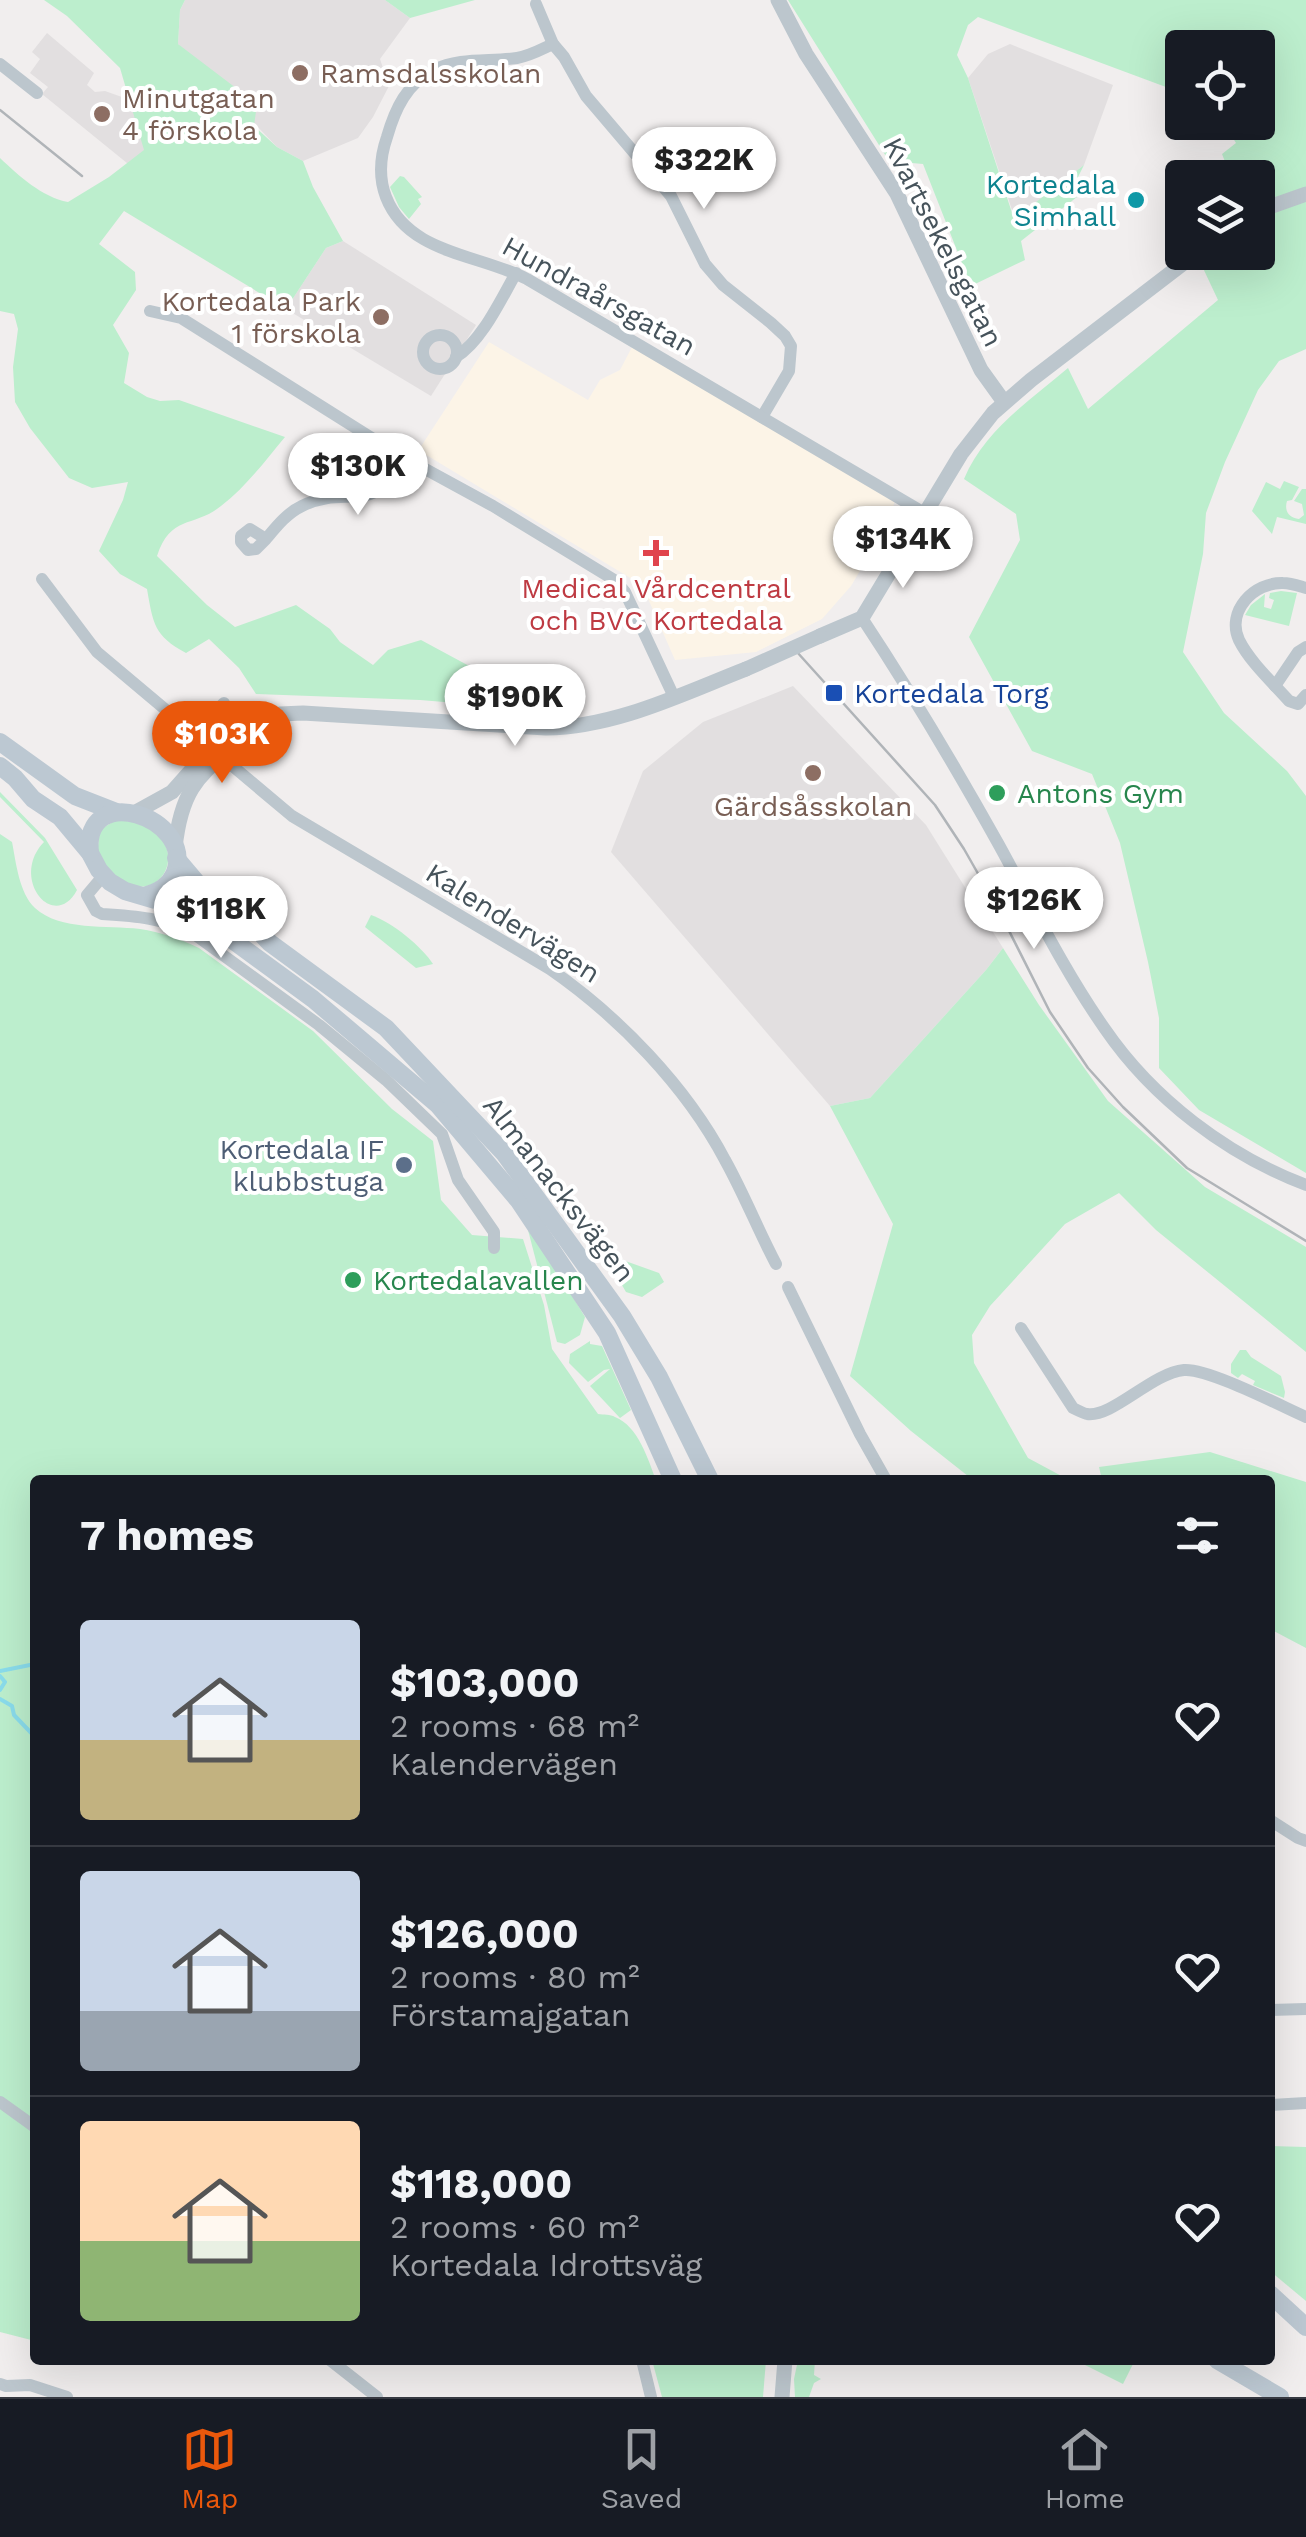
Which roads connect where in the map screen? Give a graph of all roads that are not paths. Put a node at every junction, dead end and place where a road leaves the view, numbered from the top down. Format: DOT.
graph roads {
  1 [pos="778,0"];
  2 [pos="536,4"];
  3 [pos="553,44"];
  4 [pos="0,64"];
  5 [pos="37,93"];
  6 [pos="1306,194"];
  7 [pos="1275,204"];
  8 [pos="1175,270"];
  9 [pos="516,273"];
  10 [pos="150,311"];
  11 [pos="456,357"];
  12 [pos="1004,402"];
  13 [pos="762,417"];
  14 [pos="408,459"];
  15 [pos="926,514"];
  16 [pos="266,539"];
  17 [pos="42,579"];
  18 [pos="1306,588"];
  19 [pos="862,618"];
  20 [pos="1306,648"];
  21 [pos="1275,686"];
  22 [pos="1306,695"];
  23 [pos="674,697"];
  24 [pos="224,703"];
  25 [pos="193,734"];
  26 [pos="0,742"];
  27 [pos="215,752"];
  28 [pos="0,766"];
  29 [pos="126,813"];
  30 [pos="176,853"];
  31 [pos="90,854"];
  32 [pos="103,876"];
  33 [pos="144,896"];
  34 [pos="1306,1185"];
  35 [pos="494,1248"];
  36 [pos="776,1264"];
  37 [pos="788,1287"];
  38 [pos="1021,1328"];
  39 [pos="1306,1417"];
  40 [pos="671,1475"];
  41 [pos="707,1475"];
  42 [pos="883,1475"];
  43 [pos="1275,1823"];
  44 [pos="1306,1841"];
  45 [pos="1306,2009"];
  46 [pos="1275,2010"];
  47 [pos="0,2102"];
  48 [pos="1306,2104"];
  49 [pos="1275,2105"];
  50 [pos="30,2123"];
  51 [pos="1275,2299"];
  52 [pos="1306,2328"];
  53 [pos="336,2365"];
  54 [pos="643,2365"];
  55 [pos="784,2365"];
  56 [pos="1226,2365"];
  57 [pos="0,2384"];
  58 [pos="68,2397"];
  59 [pos="377,2397"];
  60 [pos="652,2397"];
  61 [pos="782,2397"];
  62 [pos="1280,2397"];
  1 -- 12 [label="street, Kvartsekelsgatan"];
  2 -- 3 [label="street"];
  3 -- 9 [label="street, Hundraårsgatan"];
  3 -- 13 [label="street"];
  4 -- 5 [label="street"];
  6 -- 7 [label="street"];
  8 -- 12 [label="street"];
  9 -- 11 [label="street"];
  9 -- 13 [label="street, Hundraårsgatan"];
  10 -- 14 [label="street"];
  12 -- 15 [label="street"];
  13 -- 15 [label="street, Hundraårsgatan"];
  14 -- 16 [label="street"];
  14 -- 23 [label="street"];
  15 -- 19 [label="street"];
  17 -- 25 [label="street, Kalendervägen"];
  18 -- 21 [label="street"];
  19 -- 23 [label="street, bridge"];
  19 -- 34 [label="street"];
  20 -- 21 [label="street"];
  21 -- 22 [label="street"];
  23 -- 27 [label="street"];
  24 -- 25 [label="street"];
  25 -- 27 [label="street, Kalendervägen"];
  26 -- 29 [label="main road, Almanacksvägen"];
  27 -- 29 [label="street"];
  27 -- 30 [label="street"];
  27 -- 36 [label="street, Kalendervägen"];
  28 -- 31 [label="main road"];
  29 -- 30 [label="main road, Almanacksvägen"];
  29 -- 31 [label="main road"];
  30 -- 33 [label="main road"];
  30 -- 41 [label="main road, Almanacksvägen"];
  31 -- 32 [label="main road"];
  32 -- 33 [label="main road, Almanacksvägen"];
  32 -- 35 [label="street"];
  33 -- 40 [label="main road, Almanacksvägen"];
  37 -- 42 [label="street"];
  38 -- 39 [label="street"];
  43 -- 44 [label="street"];
  45 -- 46 [label="street"];
  47 -- 50 [label="street"];
  48 -- 49 [label="street"];
  51 -- 52 [label="main road"];
  53 -- 59 [label="street"];
  54 -- 60 [label="street"];
  55 -- 61 [label="street"];
  56 -- 62 [label="main road"];
  57 -- 58 [label="street"];
}
